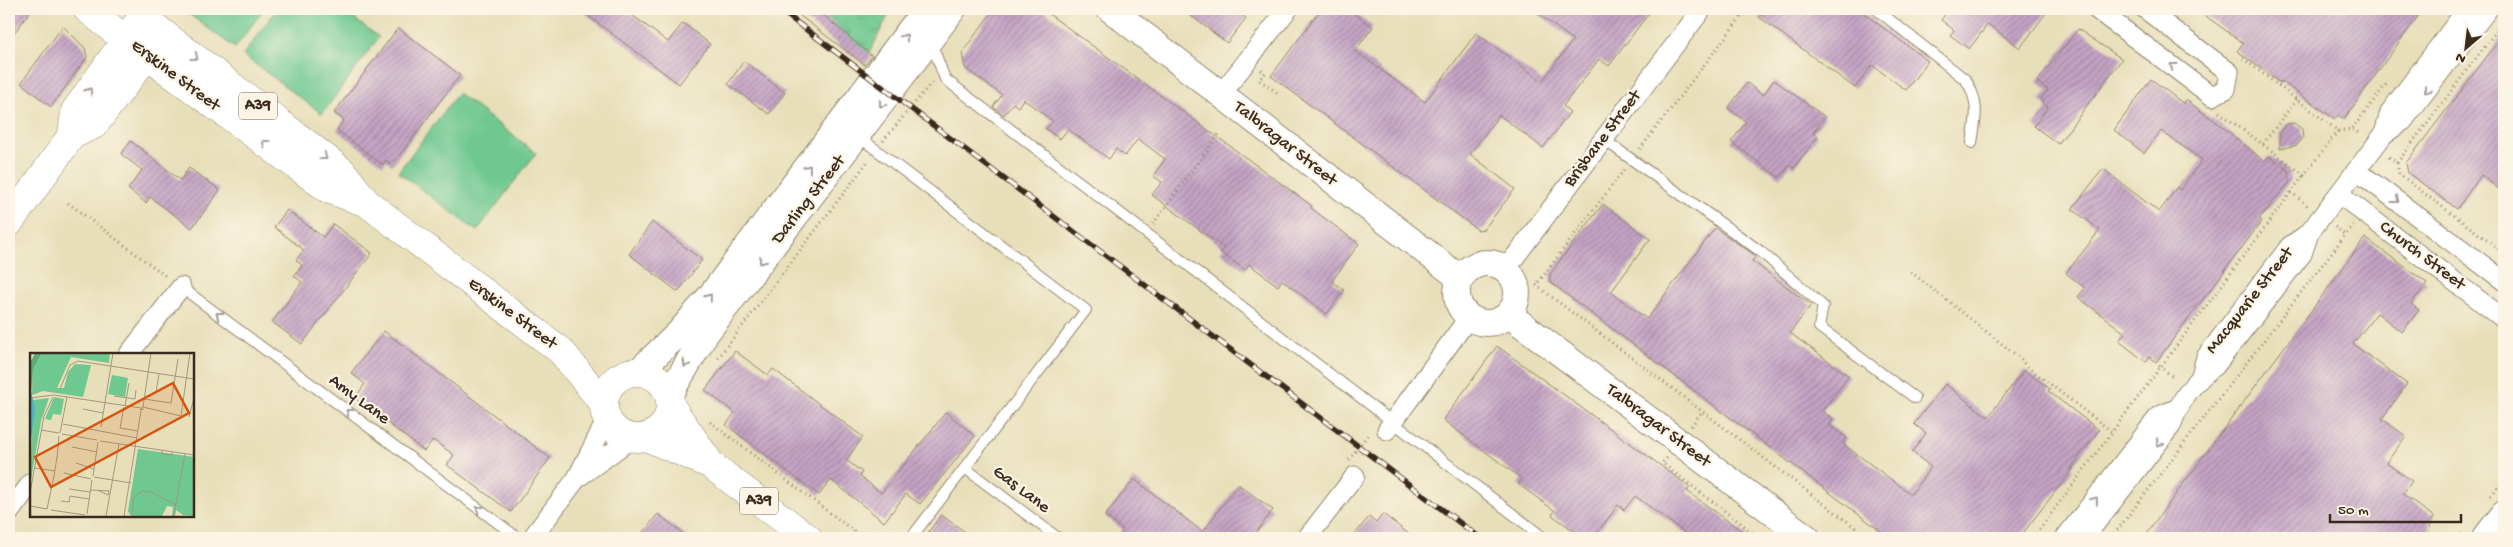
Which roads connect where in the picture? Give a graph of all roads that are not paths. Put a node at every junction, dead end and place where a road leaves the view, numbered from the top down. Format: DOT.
graph roads {
  1 [pos="87,9"];
  2 [pos="926,9"];
  3 [pos="953,9"];
  4 [pos="1110,9"];
  5 [pos="1288,9"];
  6 [pos="1702,9"];
  7 [pos="1876,9"];
  8 [pos="2096,9"];
  9 [pos="2145,9"];
  10 [pos="2467,9"];
  11 [pos="2488,9"];
  12 [pos="146,20"];
  13 [pos="930,40"];
  14 [pos="136,47"];
  15 [pos="1221,94"];
  16 [pos="2384,134"];
  17 [pos="1603,139"];
  18 [pos="867,143"];
  19 [pos="1972,143"];
  20 [pos="2357,170"];
  21 [pos="2339,194"];
  22 [pos="367,203"];
  23 [pos="9,223"];
  24 [pos="1505,270"];
  25 [pos="1461,279"];
  26 [pos="2504,281"];
  27 [pos="181,287"];
  28 [pos="1508,314"];
  29 [pos="1470,317"];
  30 [pos="2504,319"];
  31 [pos="561,351"];
  32 [pos="131,353"];
  33 [pos="631,373"];
  34 [pos="1915,398"];
  35 [pos="669,400"];
  36 [pos="2176,409"];
  37 [pos="605,411"];
  38 [pos="1390,426"];
  39 [pos="639,437"];
  40 [pos="711,465"];
  41 [pos="965,468"];
  42 [pos="1355,476"];
  43 [pos="577,478"];
  44 [pos="30,485"];
  45 [pos="9,513"];
  46 [pos="2504,514"];
  47 [pos="518,538"];
  48 [pos="532,538"];
  49 [pos="808,538"];
  50 [pos="912,538"];
  51 [pos="1058,538"];
  52 [pos="1307,538"];
  53 [pos="1544,538"];
  54 [pos="1807,538"];
  55 [pos="2065,538"];
  56 [pos="2084,538"];
  57 [pos="2485,538"];
  1 -- 14 [label="main road, Erskine Street"];
  33 -- 2 [label="street, Darling Street, one-way"];
  3 -- 13 [label="street, Darling Street"];
  4 -- 15 [label="street, Talbragar Street"];
  5 -- 15 [label="street"];
  6 -- 17 [label="street, Brisbane Street"];
  7 -- 19 [label="lane"];
  9 -- 8 [label="street, one-way"];
  10 -- 16 [label="street, Macquarie Street"];
  11 -- 16 [label="street, Macquarie Street, one-way"];
  12 -- 14 [label="main road, A39"];
  12 -- 22 [label="main road, Erskine Street / A39, one-way"];
  13 -- 18 [label="street, Darling Street, one-way"];
  13 -- 38 [label="lane"];
  22 -- 14 [label="main road, Erskine Street / A39, one-way"];
  14 -- 23 [label="main road, A39"];
  15 -- 25 [label="street, Talbragar Street"];
  16 -- 20 [label="street, Macquarie Street"];
  17 -- 24 [label="street, Brisbane Street"];
  17 -- 34 [label="lane"];
  18 -- 35 [label="street, Darling Street, one-way"];
  18 -- 41 [label="lane"];
  20 -- 21 [label="street, Macquarie Street"];
  20 -- 26 [label="street, Church Street, one-way"];
  21 -- 30 [label="street, Church Street"];
  21 -- 36 [label="street, Macquarie Street"];
  22 -- 31 [label="main road, Erskine Street / A39"];
  24 -- 25 [label="street"];
  24 -- 28 [label="street"];
  25 -- 29 [label="street"];
  27 -- 32 [label="street"];
  47 -- 27 [label="lane, Amy Lane, one-way"];
  28 -- 29 [label="street"];
  28 -- 54 [label="street, Talbragar Street"];
  29 -- 38 [label="street"];
  31 -- 33 [label="main road, Erskine Street / A39"];
  31 -- 37 [label="main road, Erskine Street / A39"];
  33 -- 35 [label="main road, A39"];
  33 -- 37 [label="main road"];
  35 -- 39 [label="main road"];
  35 -- 40 [label="main road, A39"];
  55 -- 36 [label="street, Macquarie Street, one-way"];
  36 -- 56 [label="street, Macquarie Street, one-way"];
  37 -- 39 [label="main road, A39"];
  37 -- 43 [label="street"];
  38 -- 53 [label="lane"];
  39 -- 40 [label="main road, A39"];
  39 -- 43 [label="street"];
  40 -- 49 [label="main road, A39"];
  41 -- 50 [label="lane"];
  41 -- 51 [label="lane, Gas Lane"];
  42 -- 52 [label="street"];
  43 -- 48 [label="street"];
  44 -- 45 [label="street"];
  46 -- 57 [label="street"];
}
